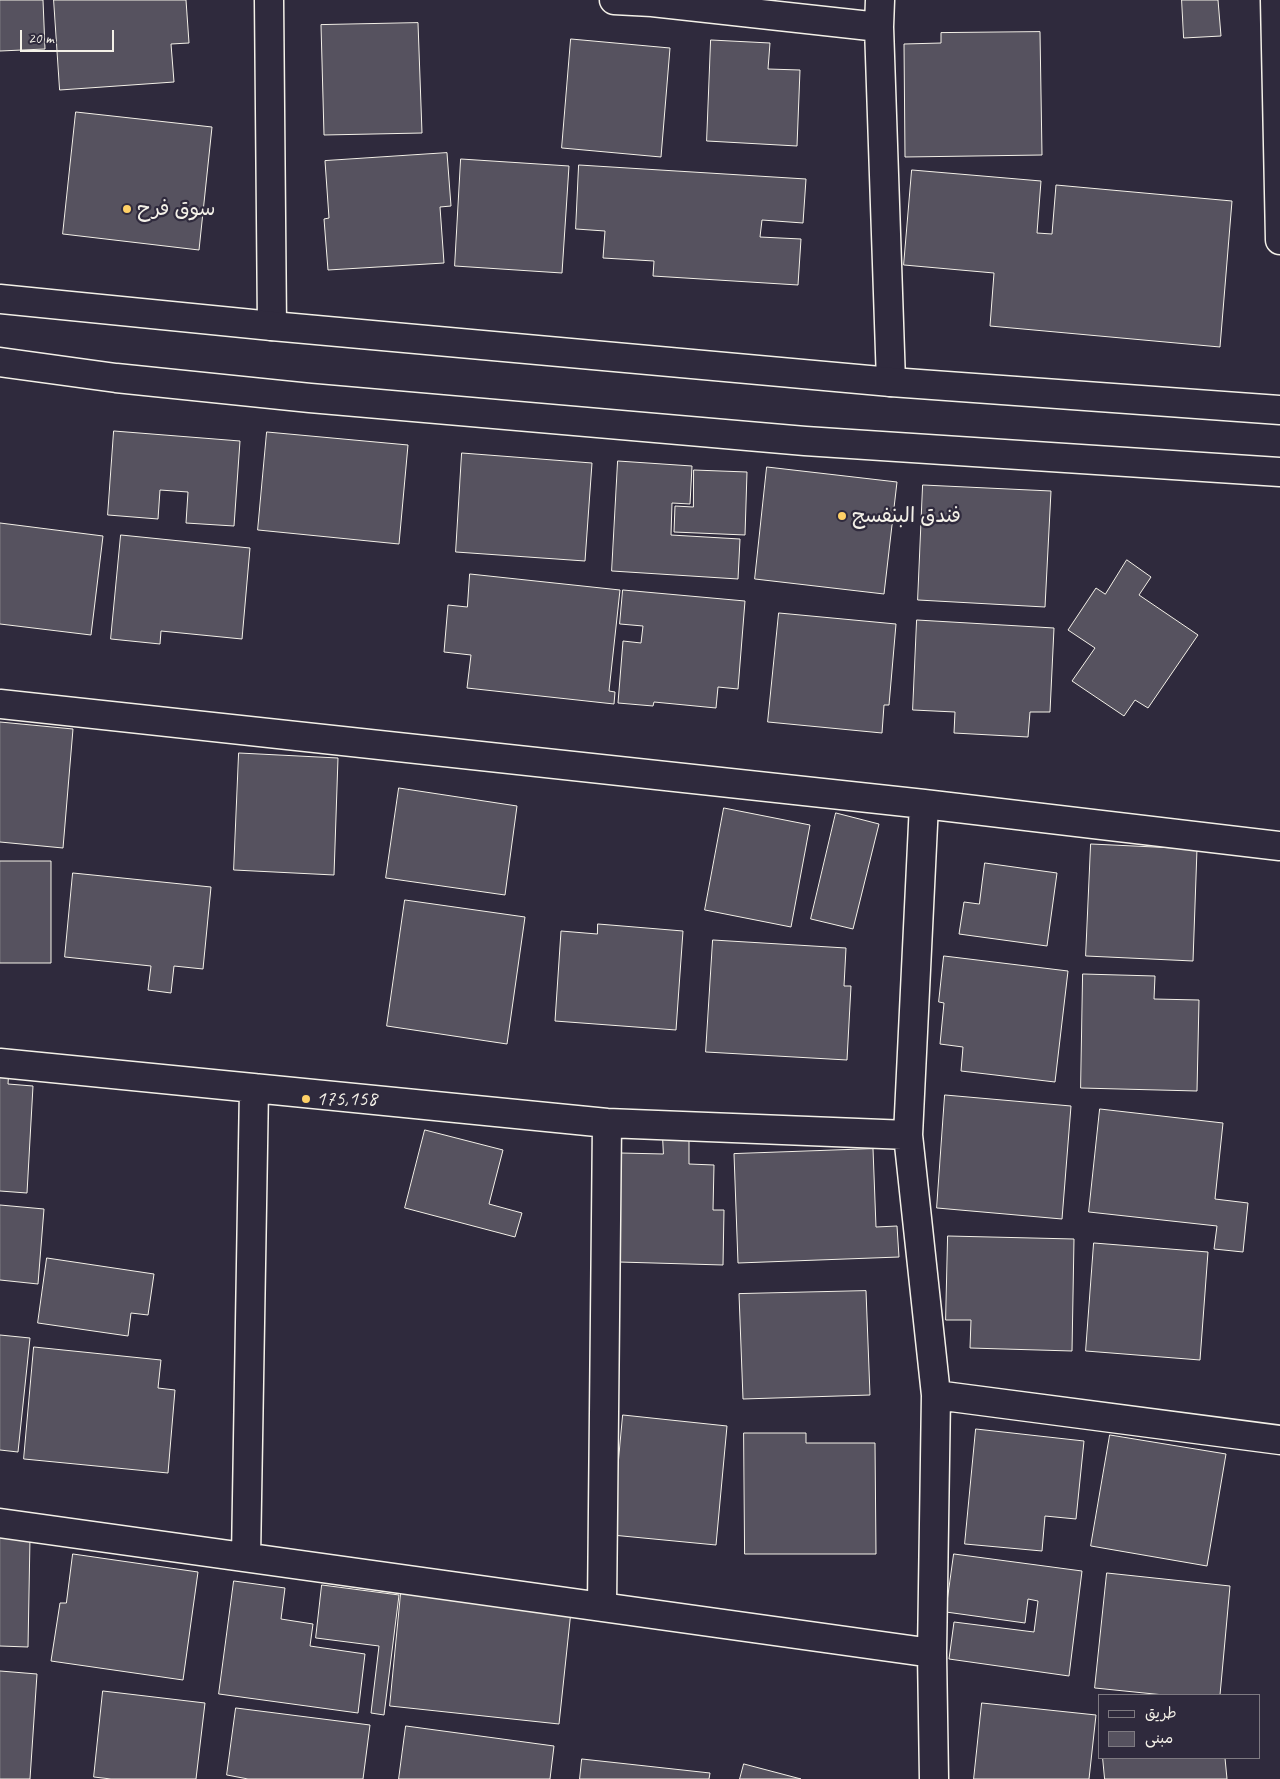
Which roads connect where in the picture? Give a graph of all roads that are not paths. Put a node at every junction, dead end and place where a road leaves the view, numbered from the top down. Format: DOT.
graph roads {
  1 [pos="269,0"];
  2 [pos="614,0"];
  3 [pos="880,0"];
  4 [pos="1275,0"];
  5 [pos="652,1"];
  6 [pos="879,27"];
  7 [pos="1280,240"];
  8 [pos="0,299"];
  9 [pos="272,326"];
  10 [pos="0,362"];
  11 [pos="891,382"];
  12 [pos="1280,410"];
  13 [pos="1280,472"];
  14 [pos="0,704"];
  15 [pos="924,804"];
  16 [pos="1280,846"];
  17 [pos="0,1063"];
  18 [pos="254,1088"];
  19 [pos="607,1123"];
  20 [pos="908,1135"];
  21 [pos="936,1395"];
  22 [pos="1280,1440"];
  23 [pos="0,1523"];
  24 [pos="246,1557"];
  25 [pos="602,1607"];
  26 [pos="932,1653"];
  27 [pos="934,1779"];
  1 -- 9 [label="street"];
  2 -- 5 [label="street"];
  3 -- 6 [label="street"];
  4 -- 7 [label="street"];
  5 -- 6 [label="street"];
  6 -- 11 [label="street"];
  8 -- 9 [label="street"];
  9 -- 11 [label="street"];
  10 -- 13 [label="street"];
  11 -- 12 [label="street"];
  14 -- 15 [label="street"];
  15 -- 16 [label="street"];
  15 -- 20 [label="street"];
  17 -- 18 [label="street"];
  18 -- 19 [label="street"];
  18 -- 24 [label="street"];
  19 -- 20 [label="street"];
  19 -- 25 [label="street"];
  20 -- 21 [label="street"];
  21 -- 22 [label="street"];
  21 -- 26 [label="street"];
  23 -- 24 [label="street"];
  24 -- 25 [label="street"];
  25 -- 26 [label="street"];
  26 -- 27 [label="street"];
}
